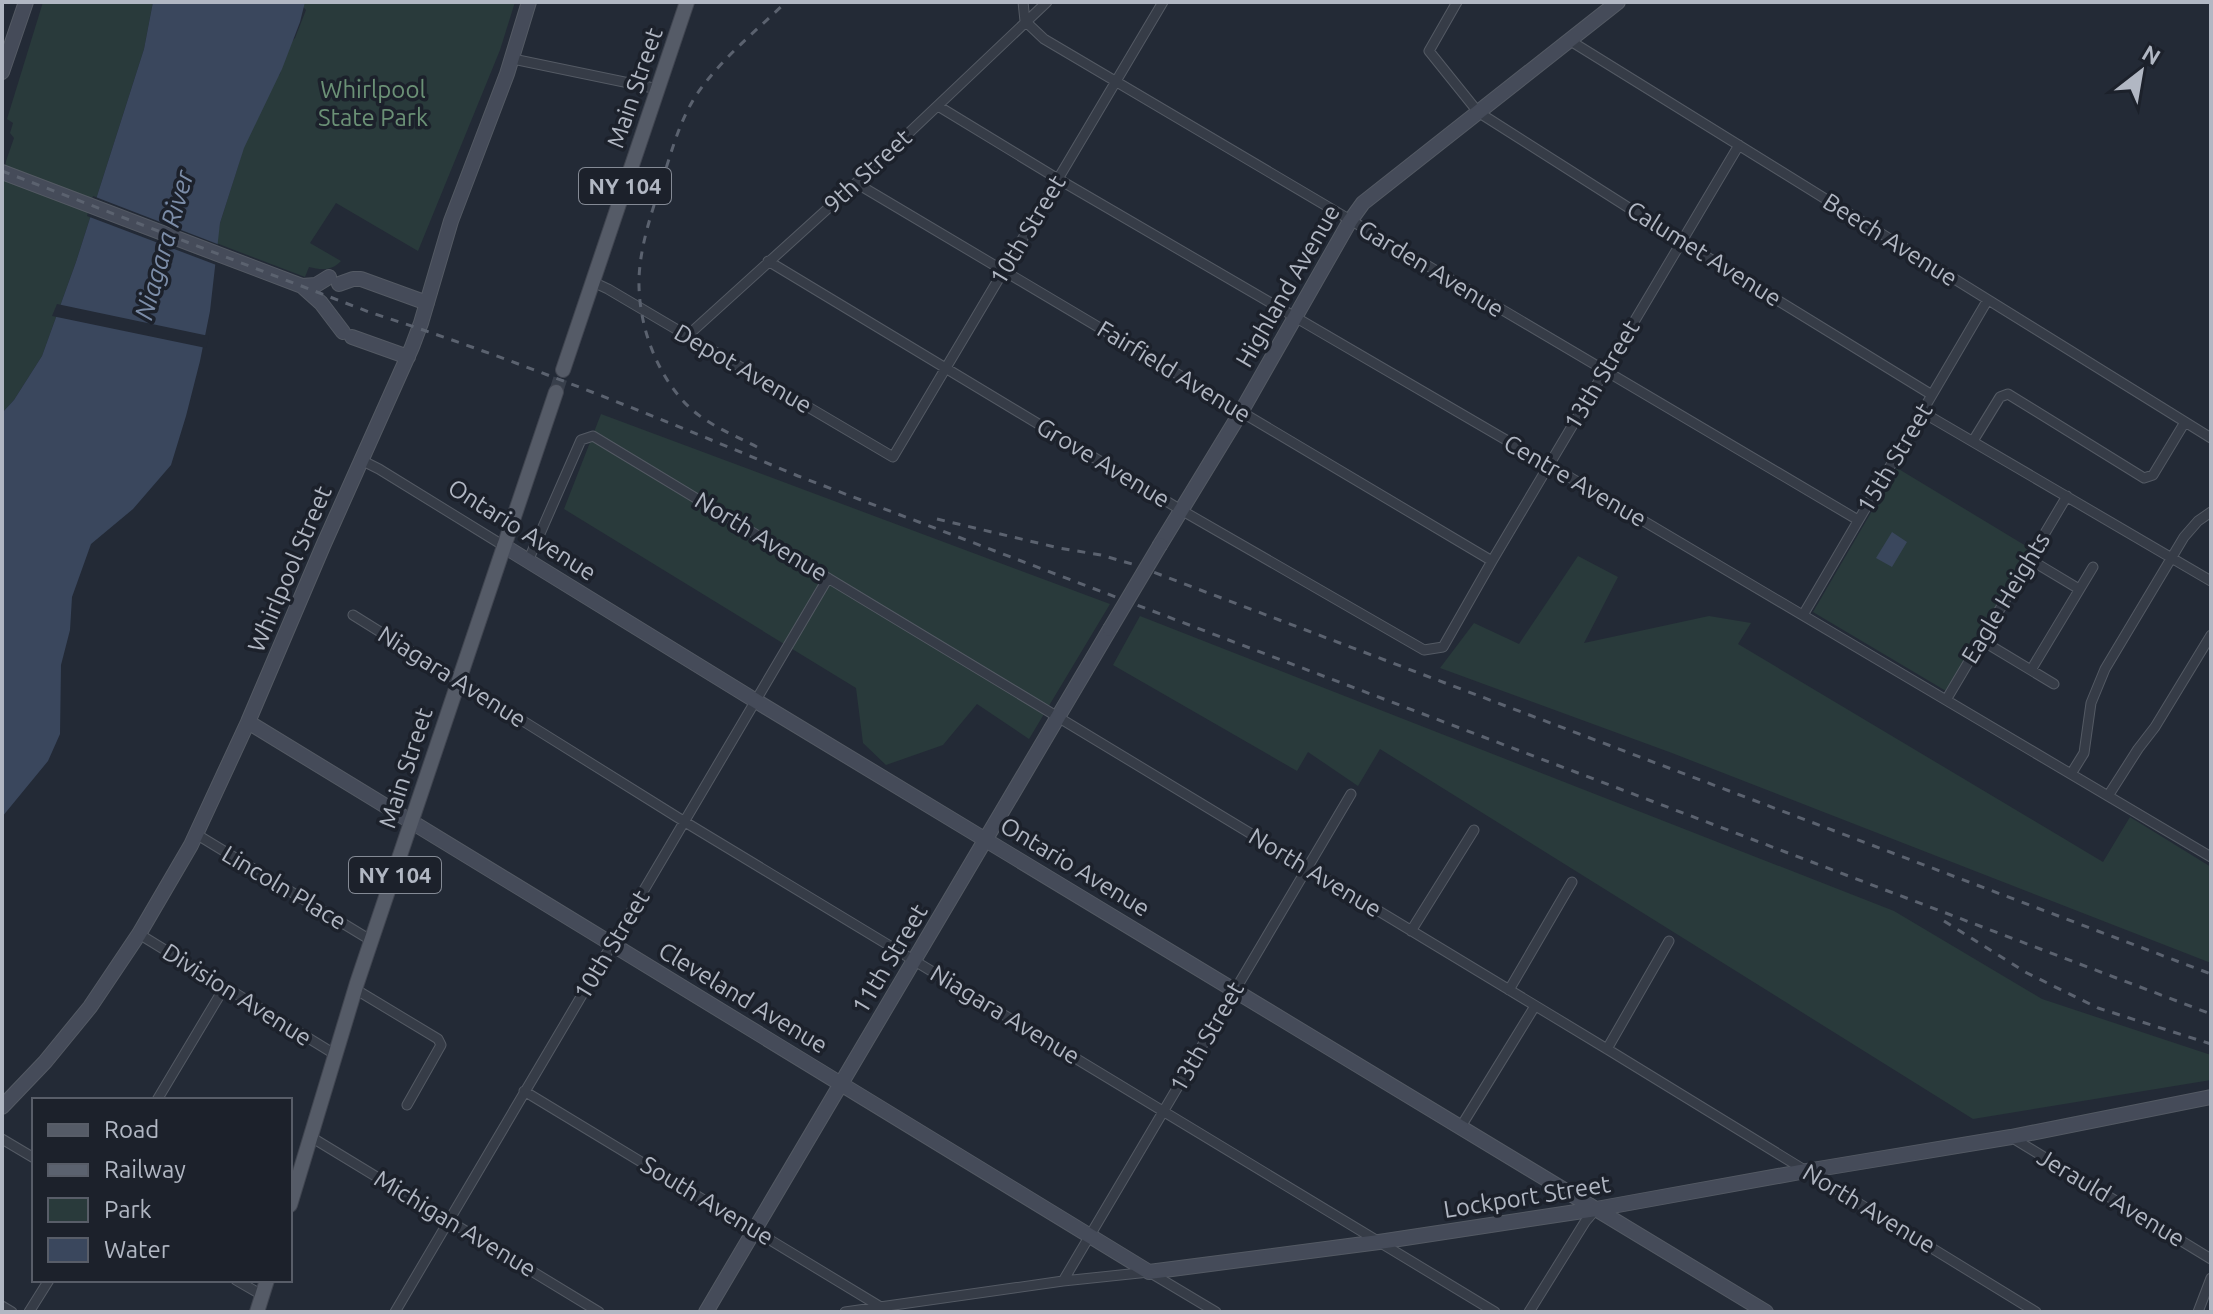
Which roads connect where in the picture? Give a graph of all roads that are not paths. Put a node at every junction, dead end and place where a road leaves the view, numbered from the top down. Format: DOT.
graph roads {
  1 [pos="26,2"];
  2 [pos="529,2"];
  3 [pos="687,2"];
  4 [pos="1023,2"];
  5 [pos="1047,2"];
  6 [pos="1163,2"];
  7 [pos="1457,2"];
  8 [pos="1618,2"];
  9 [pos="1025,21"];
  10 [pos="1569,40"];
  11 [pos="513,59"];
  12 [pos="2,72"];
  13 [pos="1116,83"];
  14 [pos="658,89"];
  15 [pos="938,106"];
  16 [pos="1478,112"];
  17 [pos="1739,145"];
  18 [pos="2,172"];
  19 [pos="1058,179"];
  20 [pos="856,183"];
  21 [pos="1350,221"];
  22 [pos="1681,241"];
  23 [pos="768,261"];
  24 [pos="1004,271"];
  25 [pos="593,282"];
  26 [pos="302,286"];
  27 [pos="1987,301"];
  28 [pos="427,303"];
  29 [pos="1294,317"];
  30 [pos="686,337"];
  31 [pos="408,357"];
  32 [pos="946,368"];
  33 [pos="563,370"];
  34 [pos="1604,372"];
  35 [pos="556,392"];
  36 [pos="1932,395"];
  37 [pos="1241,412"];
  38 [pos="1922,412"];
  39 [pos="2185,422"];
  40 [pos="2211,438"];
  41 [pos="1973,441"];
  42 [pos="893,457"];
  43 [pos="361,460"];
  44 [pos="1549,465"];
  45 [pos="2067,496"];
  46 [pos="1181,510"];
  47 [pos="2211,512"];
  48 [pos="1858,520"];
  49 [pos="504,546"];
  50 [pos="2172,557"];
  51 [pos="2029,559"];
  52 [pos="528,561"];
  53 [pos="1492,561"];
  54 [pos="2093,567"];
  55 [pos="828,578"];
  56 [pos="2211,581"];
  57 [pos="2079,589"];
  58 [pos="353,615"];
  59 [pos="1803,615"];
  60 [pos="1110,629"];
  61 [pos="2211,635"];
  62 [pos="1981,640"];
  63 [pos="1443,647"];
  64 [pos="2031,670"];
  65 [pos="458,681"];
  66 [pos="2054,684"];
  67 [pos="1946,700"];
  68 [pos="756,701"];
  69 [pos="1058,717"];
  70 [pos="248,722"];
  71 [pos="2071,774"];
  72 [pos="1351,794"];
  73 [pos="2108,796"];
  74 [pos="412,822"];
  75 [pos="685,822"];
  76 [pos="1474,830"];
  77 [pos="196,834"];
  78 [pos="986,839"];
  79 [pos="2211,857"];
  80 [pos="1307,868"];
  81 [pos="1572,882"];
  82 [pos="1411,931"];
  83 [pos="139,934"];
  84 [pos="372,941"];
  85 [pos="1669,941"];
  86 [pos="613,945"];
  87 [pos="915,961"];
  88 [pos="224,988"];
  89 [pos="355,989"];
  90 [pos="1235,990"];
  91 [pos="1509,990"];
  92 [pos="1535,1006"];
  93 [pos="1607,1049"];
  94 [pos="336,1055"];
  95 [pos="842,1084"];
  96 [pos="524,1091"];
  97 [pos="2211,1097"];
  98 [pos="158,1098"];
  99 [pos="407,1105"];
  100 [pos="2,1107"];
  101 [pos="1163,1111"];
  102 [pos="1460,1128"];
  103 [pos="311,1137"];
  104 [pos="2011,1137"];
  105 [pos="2,1139"];
  106 [pos="32,1157"];
  107 [pos="1806,1171"];
  108 [pos="292,1199"];
  109 [pos="1596,1209"];
  110 [pos="449,1221"];
  111 [pos="755,1230"];
  112 [pos="1089,1235"];
  113 [pos="1379,1242"];
  114 [pos="2211,1259"];
  115 [pos="1149,1272"];
  116 [pos="2211,1280"];
  117 [pos="1063,1281"];
  118 [pos="48,1282"];
  119 [pos="239,1282"];
  120 [pos="266,1282"];
  121 [pos="262,1295"];
  122 [pos="2,1306"];
  123 [pos="884,1309"];
  124 [pos="12,1312"];
  125 [pos="29,1312"];
  126 [pos="257,1312"];
  127 [pos="395,1312"];
  128 [pos="599,1312"];
  129 [pos="706,1312"];
  130 [pos="845,1312"];
  131 [pos="1216,1312"];
  132 [pos="1495,1312"];
  133 [pos="1529,1312"];
  134 [pos="1766,1312"];
  135 [pos="2036,1312"];
  136 [pos="2198,1312"];
  1 -- 12 [label="street"];
  2 -- 11 [label="street, Whirlpool Street"];
  3 -- 14 [label="main road, Main Street / NY 104"];
  4 -- 9 [label="street"];
  5 -- 9 [label="street, 9th Street"];
  6 -- 13 [label="street, 10th Street"];
  7 -- 16 [label="street, Calumet Avenue"];
  8 -- 10 [label="street, Highland Avenue"];
  9 -- 13 [label="street, Garden Avenue"];
  9 -- 15 [label="street, 9th Street"];
  10 -- 16 [label="street, Highland Avenue"];
  10 -- 17 [label="street, Beech Avenue"];
  11 -- 14 [label="street"];
  11 -- 28 [label="street, Whirlpool Street"];
  13 -- 19 [label="street, 10th Street"];
  13 -- 21 [label="street, Garden Avenue"];
  14 -- 25 [label="main road, Main Street / NY 104"];
  15 -- 19 [label="street, Centre Avenue"];
  15 -- 20 [label="street, 9th Street"];
  16 -- 21 [label="street, Highland Avenue"];
  16 -- 22 [label="street, Calumet Avenue"];
  17 -- 22 [label="street, 13th Street"];
  17 -- 27 [label="street, Beech Avenue"];
  18 -- 26 [label="street"];
  19 -- 24 [label="street, 10th Street"];
  19 -- 29 [label="street, Centre Avenue"];
  20 -- 23 [label="street, 9th Street"];
  20 -- 24 [label="street, Fairfield Avenue"];
  21 -- 29 [label="street, Highland Avenue"];
  21 -- 34 [label="street, Garden Avenue"];
  22 -- 34 [label="street, 13th Street"];
  22 -- 36 [label="street, Calumet Avenue"];
  23 -- 30 [label="street, 9th Street"];
  23 -- 32 [label="street, Grove Avenue"];
  24 -- 32 [label="street, 10th Street"];
  24 -- 37 [label="street, Fairfield Avenue"];
  25 -- 30 [label="street, Depot Avenue"];
  25 -- 33 [label="main road, Main Street / NY 104"];
  26 -- 28 [label="street"];
  26 -- 31 [label="street"];
  27 -- 36 [label="street, 15th Street"];
  27 -- 39 [label="street, Beech Avenue"];
  28 -- 31 [label="street, Whirlpool Street"];
  29 -- 37 [label="street, Highland Avenue"];
  29 -- 44 [label="street, Centre Avenue"];
  30 -- 42 [label="street, Depot Avenue"];
  31 -- 43 [label="street, Whirlpool Street"];
  32 -- 42 [label="street, 10th Street"];
  32 -- 46 [label="street, Grove Avenue"];
  34 -- 44 [label="street, 13th Street"];
  34 -- 48 [label="street, Garden Avenue"];
  35 -- 49 [label="main road, Main Street / NY 104"];
  36 -- 38 [label="street, 15th Street"];
  37 -- 46 [label="street, Highland Avenue"];
  37 -- 53 [label="street, Fairfield Avenue"];
  38 -- 41 [label="street"];
  38 -- 48 [label="street, 15th Street"];
  39 -- 40 [label="street, Beech Avenue"];
  39 -- 41 [label="street"];
  41 -- 45 [label="street"];
  43 -- 49 [label="street, Ontario Avenue"];
  43 -- 70 [label="street, Whirlpool Street"];
  44 -- 53 [label="street, 13th Street"];
  44 -- 59 [label="street, Centre Avenue"];
  45 -- 50 [label="street"];
  45 -- 51 [label="street, Eagle Heights"];
  46 -- 60 [label="street, Highland Avenue, bridge"];
  46 -- 63 [label="street, Grove Avenue"];
  47 -- 50 [label="street"];
  48 -- 59 [label="street, 15th Street"];
  49 -- 52 [label="street, Ontario Avenue"];
  49 -- 65 [label="main road, Main Street / NY 104"];
  50 -- 56 [label="street"];
  50 -- 71 [label="street"];
  51 -- 57 [label="street"];
  51 -- 62 [label="street, Eagle Heights"];
  52 -- 55 [label="street, North Avenue"];
  52 -- 68 [label="street, Ontario Avenue"];
  53 -- 63 [label="street, 13th Street"];
  54 -- 57 [label="street"];
  55 -- 68 [label="street, 10th Street"];
  55 -- 69 [label="street, North Avenue"];
  57 -- 64 [label="street"];
  58 -- 65 [label="street, Niagara Avenue"];
  59 -- 67 [label="street, Centre Avenue"];
  60 -- 69 [label="street, 11th Street"];
  61 -- 73 [label="street"];
  62 -- 64 [label="street"];
  62 -- 67 [label="street, Eagle Heights"];
  64 -- 66 [label="street"];
  65 -- 74 [label="main road, Main Street / NY 104"];
  65 -- 75 [label="street, Niagara Avenue"];
  67 -- 71 [label="street, Centre Avenue"];
  68 -- 75 [label="street, 10th Street"];
  68 -- 78 [label="street, Ontario Avenue"];
  69 -- 78 [label="street, 11th Street"];
  69 -- 80 [label="street, North Avenue"];
  70 -- 74 [label="street, Cleveland Avenue"];
  70 -- 77 [label="street, Whirlpool Street"];
  71 -- 73 [label="street, Centre Avenue"];
  72 -- 80 [label="street, 13th Street"];
  73 -- 79 [label="street, Centre Avenue"];
  74 -- 84 [label="main road, Main Street / NY 104"];
  74 -- 86 [label="street, Cleveland Avenue"];
  75 -- 86 [label="street, 10th Street"];
  75 -- 87 [label="street, Niagara Avenue"];
  76 -- 82 [label="street"];
  77 -- 83 [label="street, Whirlpool Street"];
  77 -- 84 [label="street, Lincoln Place"];
  78 -- 87 [label="street, 11th Street"];
  78 -- 90 [label="street, Ontario Avenue"];
  80 -- 82 [label="street, North Avenue"];
  80 -- 90 [label="street, 13th Street"];
  81 -- 91 [label="street"];
  82 -- 91 [label="street, North Avenue"];
  83 -- 88 [label="street, Division Avenue"];
  83 -- 100 [label="street, Whirlpool Street"];
  84 -- 89 [label="main road, Main Street / NY 104"];
  85 -- 93 [label="street"];
  86 -- 95 [label="street, Cleveland Avenue"];
  86 -- 96 [label="street, 10th Street"];
  87 -- 95 [label="street, 11th Street"];
  87 -- 101 [label="street, Niagara Avenue"];
  88 -- 94 [label="street, Division Avenue"];
  88 -- 98 [label="street"];
  89 -- 94 [label="main road, Main Street / NY 104"];
  89 -- 99 [label="street"];
  90 -- 101 [label="street, 13th Street"];
  90 -- 102 [label="street, Ontario Avenue"];
  91 -- 92 [label="street, North Avenue"];
  92 -- 93 [label="street, North Avenue"];
  92 -- 102 [label="street"];
  93 -- 107 [label="street, North Avenue"];
  94 -- 103 [label="main road, Main Street / NY 104"];
  95 -- 111 [label="street, 11th Street"];
  95 -- 112 [label="street, Cleveland Avenue"];
  96 -- 110 [label="street, 10th Street"];
  96 -- 111 [label="street, South Avenue"];
  97 -- 104 [label="street, Lockport Street"];
  101 -- 112 [label="street, 13th Street"];
  101 -- 113 [label="street, Niagara Avenue"];
  102 -- 109 [label="street, Ontario Avenue"];
  103 -- 108 [label="main road, Main Street / NY 104"];
  103 -- 110 [label="street, Michigan Avenue"];
  104 -- 107 [label="street, Lockport Street"];
  104 -- 114 [label="street, Jerauld Avenue"];
  105 -- 106 [label="street"];
  107 -- 109 [label="street, Lockport Street"];
  107 -- 135 [label="street, North Avenue"];
  109 -- 113 [label="street, Lockport Street"];
  109 -- 133 [label="street"];
  109 -- 134 [label="street, Ontario Avenue"];
  110 -- 127 [label="street, 10th Street"];
  110 -- 128 [label="street, Michigan Avenue"];
  111 -- 123 [label="street, South Avenue"];
  111 -- 129 [label="street, 11th Street"];
  112 -- 115 [label="street, Cleveland Avenue"];
  112 -- 117 [label="street, 13th Street"];
  113 -- 115 [label="street, Lockport Street"];
  113 -- 132 [label="street, Niagara Avenue"];
  115 -- 117 [label="street, Lockport Street"];
  115 -- 131 [label="street, Cleveland Avenue"];
  116 -- 136 [label="street"];
  117 -- 123 [label="street, Lockport Street"];
  118 -- 125 [label="street"];
  119 -- 121 [label="street"];
  120 -- 121 [label="main road"];
  121 -- 126 [label="main road"];
  122 -- 124 [label="street"];
  123 -- 130 [label="street, Lockport Street"];
}
